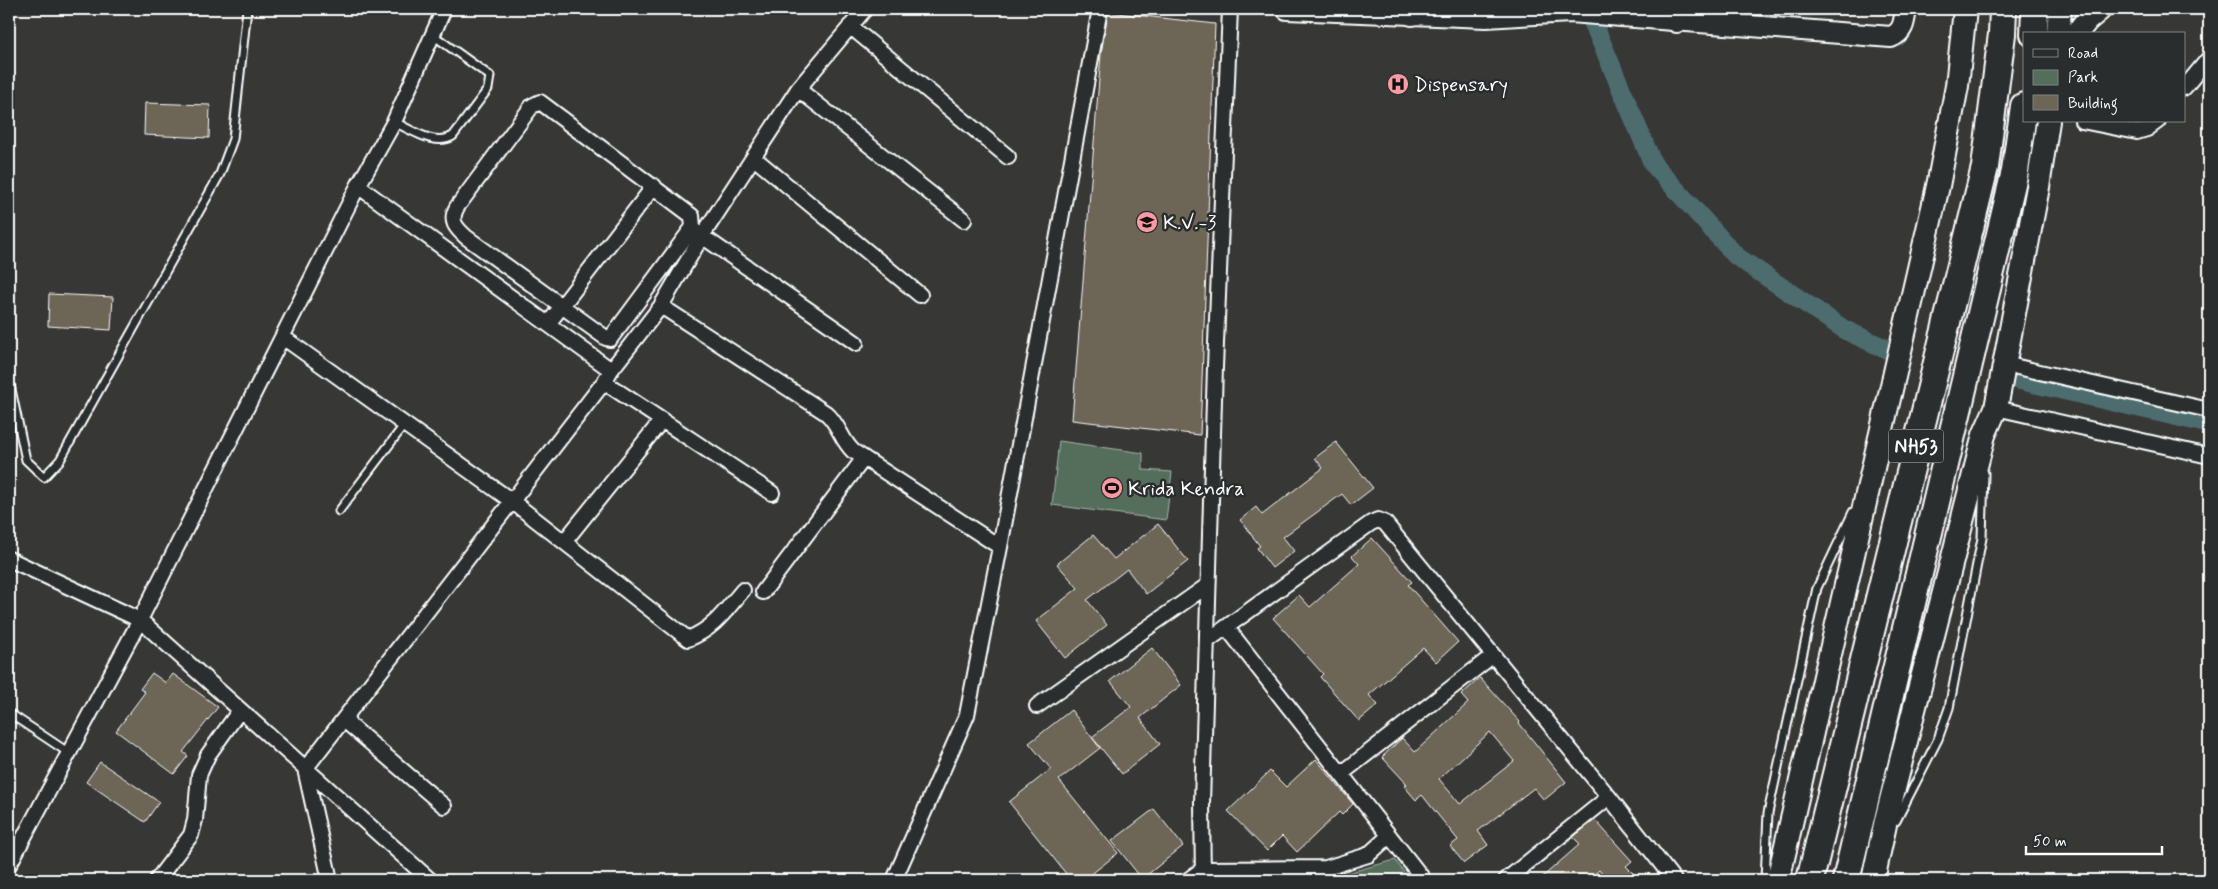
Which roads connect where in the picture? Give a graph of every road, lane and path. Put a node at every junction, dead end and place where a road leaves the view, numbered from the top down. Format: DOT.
graph roads {
  1 [pos="247,9"];
  2 [pos="444,9"];
  3 [pos="865,9"];
  4 [pos="1100,9"];
  5 [pos="1230,9"];
  6 [pos="1287,9"];
  7 [pos="1906,9"];
  8 [pos="1948,9"];
  9 [pos="1965,9"];
  10 [pos="2003,9"];
  11 [pos="2035,9"];
  12 [pos="2060,9"];
  13 [pos="2100,9"];
  14 [pos="1412,12"];
  15 [pos="1678,15"];
  16 [pos="850,26"];
  17 [pos="2034,32"];
  18 [pos="2058,32"];
  19 [pos="2078,32"];
  20 [pos="433,35"];
  21 [pos="2209,58"];
  22 [pos="2186,86"];
  23 [pos="798,89"];
  24 [pos="1956,94"];
  25 [pos="2023,114"];
  26 [pos="394,122"];
  27 [pos="2048,122"];
  28 [pos="2087,122"];
  29 [pos="2157,122"];
  30 [pos="1008,156"];
  31 [pos="754,158"];
  32 [pos="358,186"];
  33 [pos="654,186"];
  34 [pos="964,220"];
  35 [pos="453,222"];
  36 [pos="702,236"];
  37 [pos="437,244"];
  38 [pos="920,295"];
  39 [pos="661,306"];
  40 [pos="561,307"];
  41 [pos="548,324"];
  42 [pos="284,338"];
  43 [pos="856,343"];
  44 [pos="2004,364"];
  45 [pos="611,370"];
  46 [pos="9,380"];
  47 [pos="604,382"];
  48 [pos="1996,408"];
  49 [pos="2209,410"];
  50 [pos="662,420"];
  51 [pos="405,424"];
  52 [pos="1984,435"];
  53 [pos="2209,456"];
  54 [pos="864,458"];
  55 [pos="1871,475"];
  56 [pos="772,493"];
  57 [pos="513,502"];
  58 [pos="339,511"];
  59 [pos="564,542"];
  60 [pos="1000,547"];
  61 [pos="9,559"];
  62 [pos="1208,585"];
  63 [pos="743,590"];
  64 [pos="762,592"];
  65 [pos="140,620"];
  66 [pos="1227,628"];
  67 [pos="1207,642"];
  68 [pos="1492,656"];
  69 [pos="1037,706"];
  70 [pos="240,710"];
  71 [pos="9,713"];
  72 [pos="344,720"];
  73 [pos="68,753"];
  74 [pos="305,768"];
  75 [pos="1341,774"];
  76 [pos="1609,797"];
  77 [pos="444,806"];
  78 [pos="1390,836"];
  79 [pos="1878,855"];
  80 [pos="9,865"];
  81 [pos="1203,875"];
  82 [pos="156,880"];
  83 [pos="330,880"];
  84 [pos="430,880"];
  85 [pos="894,880"];
  86 [pos="1188,880"];
  87 [pos="1424,880"];
  88 [pos="1506,880"];
  89 [pos="1674,880"];
  90 [pos="1765,880"];
  91 [pos="1778,880"];
  92 [pos="1810,880"];
  93 [pos="1846,880"];
  94 [pos="1873,880"];
  1 -- 46 [label="lane"];
  2 -- 20 [label="street"];
  3 -- 16 [label="street"];
  4 -- 60 [label="street"];
  5 -- 62 [label="street"];
  6 -- 14 [label="street"];
  7 -- 15 [label="street"];
  8 -- 24 [label="main road"];
  9 -- 24 [label="main road"];
  10 -- 92 [label="highway, NH53"];
  11 -- 17 [label="highway"];
  12 -- 18 [label="main road"];
  13 -- 19 [label="main road"];
  14 -- 15 [label="street"];
  16 -- 23 [label="street"];
  16 -- 30 [label="street"];
  20 -- 26 [label="street"];
  20 -- 26 [label="lane"];
  21 -- 22 [label="street"];
  23 -- 31 [label="street"];
  23 -- 34 [label="street"];
  24 -- 55 [label="main road"];
  25 -- 93 [label="highway, NH53"];
  26 -- 32 [label="street"];
  27 -- 44 [label="main road"];
  28 -- 29 [label="street"];
  31 -- 36 [label="street"];
  31 -- 38 [label="street"];
  32 -- 37 [label="street"];
  32 -- 42 [label="street"];
  33 -- 35 [label="street"];
  33 -- 40 [label="street"];
  33 -- 40 [label="street"];
  35 -- 37 [label="street"];
  35 -- 40 [label="street"];
  36 -- 39 [label="street"];
  36 -- 43 [label="street"];
  37 -- 41 [label="street"];
  39 -- 45 [label="street"];
  39 -- 54 [label="street"];
  40 -- 41 [label="street"];
  41 -- 45 [label="street"];
  42 -- 51 [label="street"];
  42 -- 65 [label="street"];
  44 -- 48 [label="main road"];
  44 -- 49 [label="street"];
  45 -- 47 [label="street"];
  47 -- 50 [label="street"];
  47 -- 57 [label="street"];
  48 -- 52 [label="main road"];
  48 -- 53 [label="street"];
  50 -- 56 [label="street"];
  50 -- 59 [label="street"];
  51 -- 57 [label="street"];
  51 -- 58 [label="lane"];
  52 -- 79 [label="main road"];
  52 -- 79 [label="lane"];
  54 -- 60 [label="street"];
  54 -- 64 [label="street"];
  55 -- 90 [label="lane"];
  55 -- 91 [label="main road"];
  57 -- 59 [label="street"];
  57 -- 72 [label="street"];
  59 -- 63 [label="street"];
  60 -- 85 [label="street"];
  61 -- 65 [label="street"];
  62 -- 67 [label="street"];
  62 -- 69 [label="street"];
  65 -- 70 [label="street"];
  65 -- 73 [label="street"];
  66 -- 67 [label="street"];
  66 -- 68 [label="street"];
  66 -- 75 [label="street"];
  67 -- 81 [label="street"];
  68 -- 75 [label="street"];
  68 -- 76 [label="street"];
  70 -- 74 [label="street"];
  70 -- 82 [label="street"];
  71 -- 73 [label="lane"];
  72 -- 74 [label="street"];
  72 -- 77 [label="street"];
  73 -- 80 [label="street"];
  74 -- 83 [label="street"];
  74 -- 84 [label="street"];
  75 -- 78 [label="street"];
  76 -- 88 [label="street"];
  76 -- 89 [label="street"];
  78 -- 81 [label="street"];
  78 -- 87 [label="street"];
  79 -- 94 [label="main road"];
  81 -- 86 [label="street"];
}
